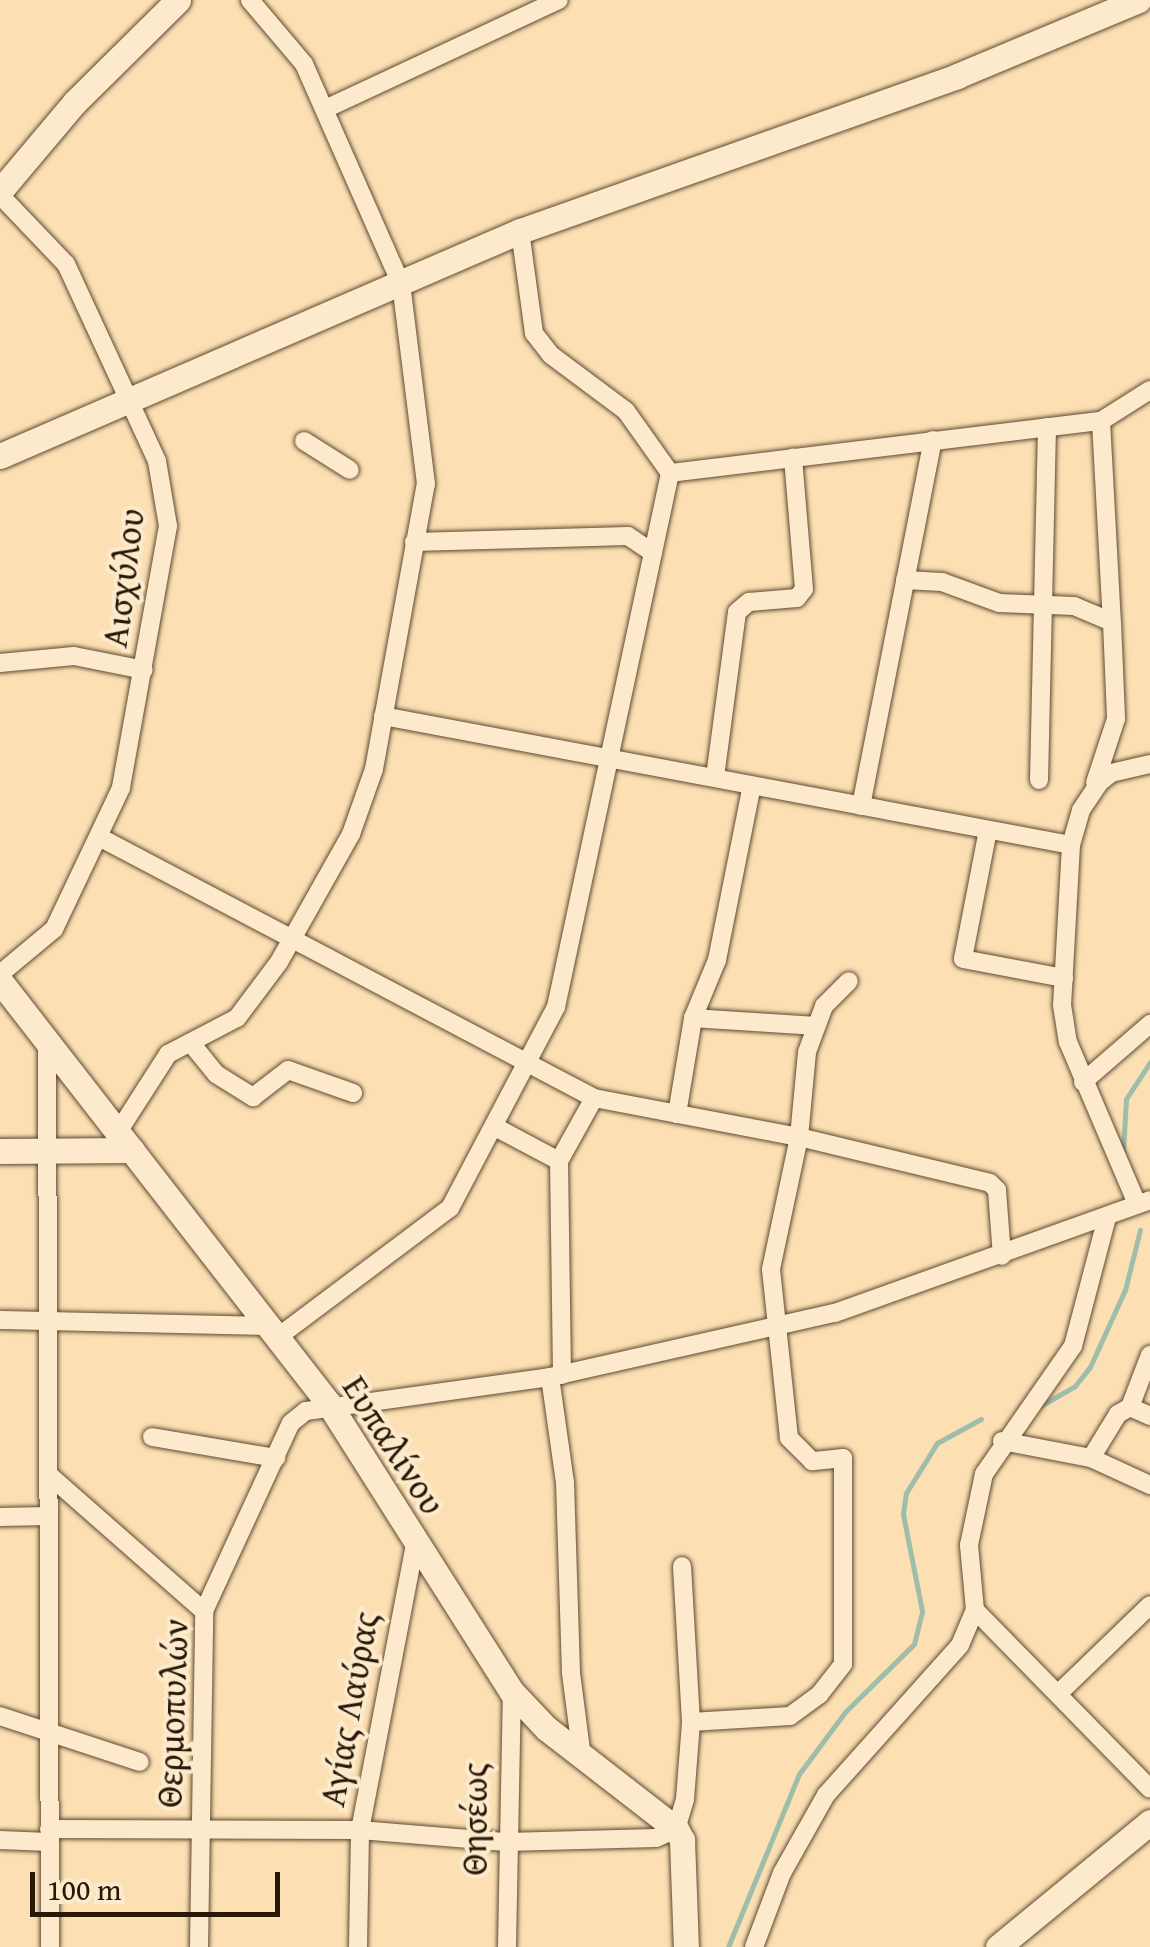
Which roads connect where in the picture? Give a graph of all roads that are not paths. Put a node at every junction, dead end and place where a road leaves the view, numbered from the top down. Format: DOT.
graph roads {
  1 [pos="178,0"];
  2 [pos="250,0"];
  3 [pos="507,0"];
  4 [pos="559,0"];
  5 [pos="1139,0"];
  6 [pos="516,19"];
  7 [pos="325,109"];
  8 [pos="1,189"];
  9 [pos="520,231"];
  10 [pos="400,284"];
  11 [pos="1150,390"];
  12 [pos="129,401"];
  13 [pos="1101,421"];
  14 [pos="1047,427"];
  15 [pos="933,440"];
  16 [pos="304,441"];
  17 [pos="0,456"];
  18 [pos="793,458"];
  19 [pos="350,470"];
  20 [pos="670,472"];
  21 [pos="414,542"];
  22 [pos="653,553"];
  23 [pos="905,580"];
  24 [pos="1045,603"];
  25 [pos="1112,622"];
  26 [pos="0,663"];
  27 [pos="144,670"];
  28 [pos="383,716"];
  29 [pos="609,756"];
  30 [pos="1150,764"];
  31 [pos="716,778"];
  32 [pos="1039,780"];
  33 [pos="752,784"];
  34 [pos="1089,797"];
  35 [pos="861,806"];
  36 [pos="988,830"];
  37 [pos="99,838"];
  38 [pos="1070,845"];
  39 [pos="292,939"];
  40 [pos="0,978"];
  41 [pos="1064,978"];
  42 [pos="849,981"];
  43 [pos="694,1018"];
  44 [pos="1150,1024"];
  45 [pos="816,1026"];
  46 [pos="47,1041"];
  47 [pos="191,1043"];
  48 [pos="526,1060"];
  49 [pos="1082,1082"];
  50 [pos="354,1093"];
  51 [pos="594,1098"];
  52 [pos="676,1114"];
  53 [pos="497,1128"];
  54 [pos="799,1136"];
  55 [pos="125,1141"];
  56 [pos="0,1151"];
  57 [pos="47,1151"];
  58 [pos="559,1161"];
  59 [pos="1144,1202"];
  60 [pos="1107,1217"];
  61 [pos="1002,1256"];
  62 [pos="0,1320"];
  63 [pos="47,1320"];
  64 [pos="773,1324"];
  65 [pos="274,1332"];
  66 [pos="1150,1355"];
  67 [pos="556,1376"];
  68 [pos="329,1404"];
  69 [pos="1130,1407"];
  70 [pos="1150,1416"];
  71 [pos="152,1438"];
  72 [pos="1002,1441"];
  73 [pos="276,1458"];
  74 [pos="1090,1458"];
  75 [pos="49,1475"];
  76 [pos="1150,1485"];
  77 [pos="0,1516"];
  78 [pos="48,1516"];
  79 [pos="416,1544"];
  80 [pos="682,1566"];
  81 [pos="1150,1605"];
  82 [pos="975,1610"];
  83 [pos="204,1611"];
  84 [pos="512,1692"];
  85 [pos="1060,1692"];
  86 [pos="0,1716"];
  87 [pos="691,1722"];
  88 [pos="49,1732"];
  89 [pos="582,1758"];
  90 [pos="140,1762"];
  91 [pos="1150,1789"];
  92 [pos="1150,1822"];
  93 [pos="202,1827"];
  94 [pos="676,1829"];
  95 [pos="360,1830"];
  96 [pos="49,1836"];
  97 [pos="0,1840"];
  98 [pos="506,1842"];
  99 [pos="50,1947"];
  100 [pos="200,1947"];
  101 [pos="358,1947"];
  102 [pos="507,1947"];
  103 [pos="686,1947"];
  104 [pos="754,1947"];
  105 [pos="998,1947"];
  1 -- 8 [label="street"];
  2 -- 7 [label="street"];
  3 -- 6 [label="street"];
  4 -- 6 [label="street"];
  5 -- 9 [label="street"];
  6 -- 7 [label="street"];
  7 -- 10 [label="street"];
  8 -- 12 [label="street, Αισχύλου"];
  9 -- 10 [label="street"];
  9 -- 20 [label="street"];
  10 -- 12 [label="street"];
  10 -- 21 [label="street"];
  11 -- 13 [label="street"];
  12 -- 17 [label="street"];
  12 -- 27 [label="street, Αισχύλου"];
  13 -- 14 [label="street"];
  13 -- 25 [label="street"];
  14 -- 15 [label="street"];
  14 -- 24 [label="street"];
  15 -- 18 [label="street"];
  15 -- 23 [label="street"];
  16 -- 19 [label="street"];
  18 -- 20 [label="street"];
  18 -- 31 [label="street"];
  20 -- 22 [label="street"];
  21 -- 22 [label="street"];
  21 -- 28 [label="street"];
  22 -- 29 [label="street"];
  23 -- 24 [label="street"];
  23 -- 35 [label="street"];
  24 -- 25 [label="street"];
  24 -- 32 [label="street"];
  25 -- 34 [label="street"];
  26 -- 27 [label="street"];
  27 -- 37 [label="street, Αισχύλου"];
  28 -- 29 [label="street"];
  28 -- 39 [label="street"];
  29 -- 31 [label="street"];
  29 -- 48 [label="street"];
  30 -- 34 [label="street"];
  31 -- 33 [label="street"];
  33 -- 35 [label="street"];
  33 -- 43 [label="street"];
  34 -- 38 [label="street"];
  35 -- 36 [label="street"];
  36 -- 38 [label="street"];
  36 -- 41 [label="street"];
  37 -- 39 [label="street"];
  37 -- 40 [label="street, Αισχύλου"];
  38 -- 41 [label="street"];
  39 -- 47 [label="street"];
  39 -- 48 [label="street"];
  40 -- 46 [label="street, Ευπαλίνου"];
  41 -- 49 [label="street"];
  42 -- 45 [label="street"];
  43 -- 45 [label="street"];
  43 -- 52 [label="street"];
  44 -- 49 [label="street"];
  45 -- 54 [label="street"];
  46 -- 55 [label="street, Ευπαλίνου"];
  46 -- 57 [label="street"];
  47 -- 50 [label="street"];
  47 -- 55 [label="street"];
  48 -- 51 [label="street"];
  48 -- 53 [label="street"];
  49 -- 59 [label="street"];
  51 -- 52 [label="street"];
  51 -- 58 [label="street"];
  52 -- 54 [label="street"];
  53 -- 58 [label="street"];
  53 -- 65 [label="street"];
  54 -- 61 [label="street"];
  54 -- 64 [label="street"];
  55 -- 57 [label="street"];
  55 -- 65 [label="street, Ευπαλίνου"];
  56 -- 57 [label="street"];
  57 -- 63 [label="street"];
  58 -- 67 [label="street"];
  59 -- 60 [label="street"];
  60 -- 61 [label="street"];
  60 -- 72 [label="street"];
  61 -- 64 [label="street"];
  62 -- 63 [label="street"];
  63 -- 65 [label="street"];
  63 -- 75 [label="street"];
  64 -- 67 [label="street"];
  64 -- 87 [label="street"];
  65 -- 68 [label="street, Ευπαλίνου"];
  66 -- 69 [label="street"];
  67 -- 68 [label="street"];
  67 -- 89 [label="street"];
  68 -- 73 [label="street, Θερμοπυλών"];
  68 -- 79 [label="street, Ευπαλίνου"];
  69 -- 70 [label="street"];
  69 -- 74 [label="street"];
  71 -- 73 [label="street"];
  72 -- 74 [label="street"];
  72 -- 82 [label="street"];
  73 -- 83 [label="street, Θερμοπυλών"];
  74 -- 76 [label="street"];
  75 -- 78 [label="street"];
  75 -- 83 [label="street"];
  77 -- 78 [label="street"];
  78 -- 88 [label="street"];
  79 -- 84 [label="street, Ευπαλίνου"];
  79 -- 95 [label="street, Αγίας Λαύρας"];
  80 -- 87 [label="street"];
  81 -- 85 [label="street"];
  82 -- 85 [label="street"];
  82 -- 104 [label="street"];
  83 -- 93 [label="street, Θερμοπυλών"];
  84 -- 89 [label="street, Ευπαλίνου"];
  84 -- 98 [label="street, Θησέως"];
  85 -- 91 [label="street"];
  86 -- 88 [label="street"];
  87 -- 94 [label="street"];
  88 -- 90 [label="street"];
  88 -- 96 [label="street"];
  89 -- 94 [label="street, Ευπαλίνου"];
  92 -- 105 [label="street"];
  93 -- 95 [label="street"];
  93 -- 96 [label="street"];
  93 -- 100 [label="street, Θερμοπυλών"];
  94 -- 98 [label="street"];
  94 -- 103 [label="street"];
  95 -- 98 [label="street"];
  95 -- 101 [label="street, Αγίας Λαύρας"];
  96 -- 97 [label="street"];
  96 -- 99 [label="street"];
  98 -- 102 [label="street, Θησέως"];
}
